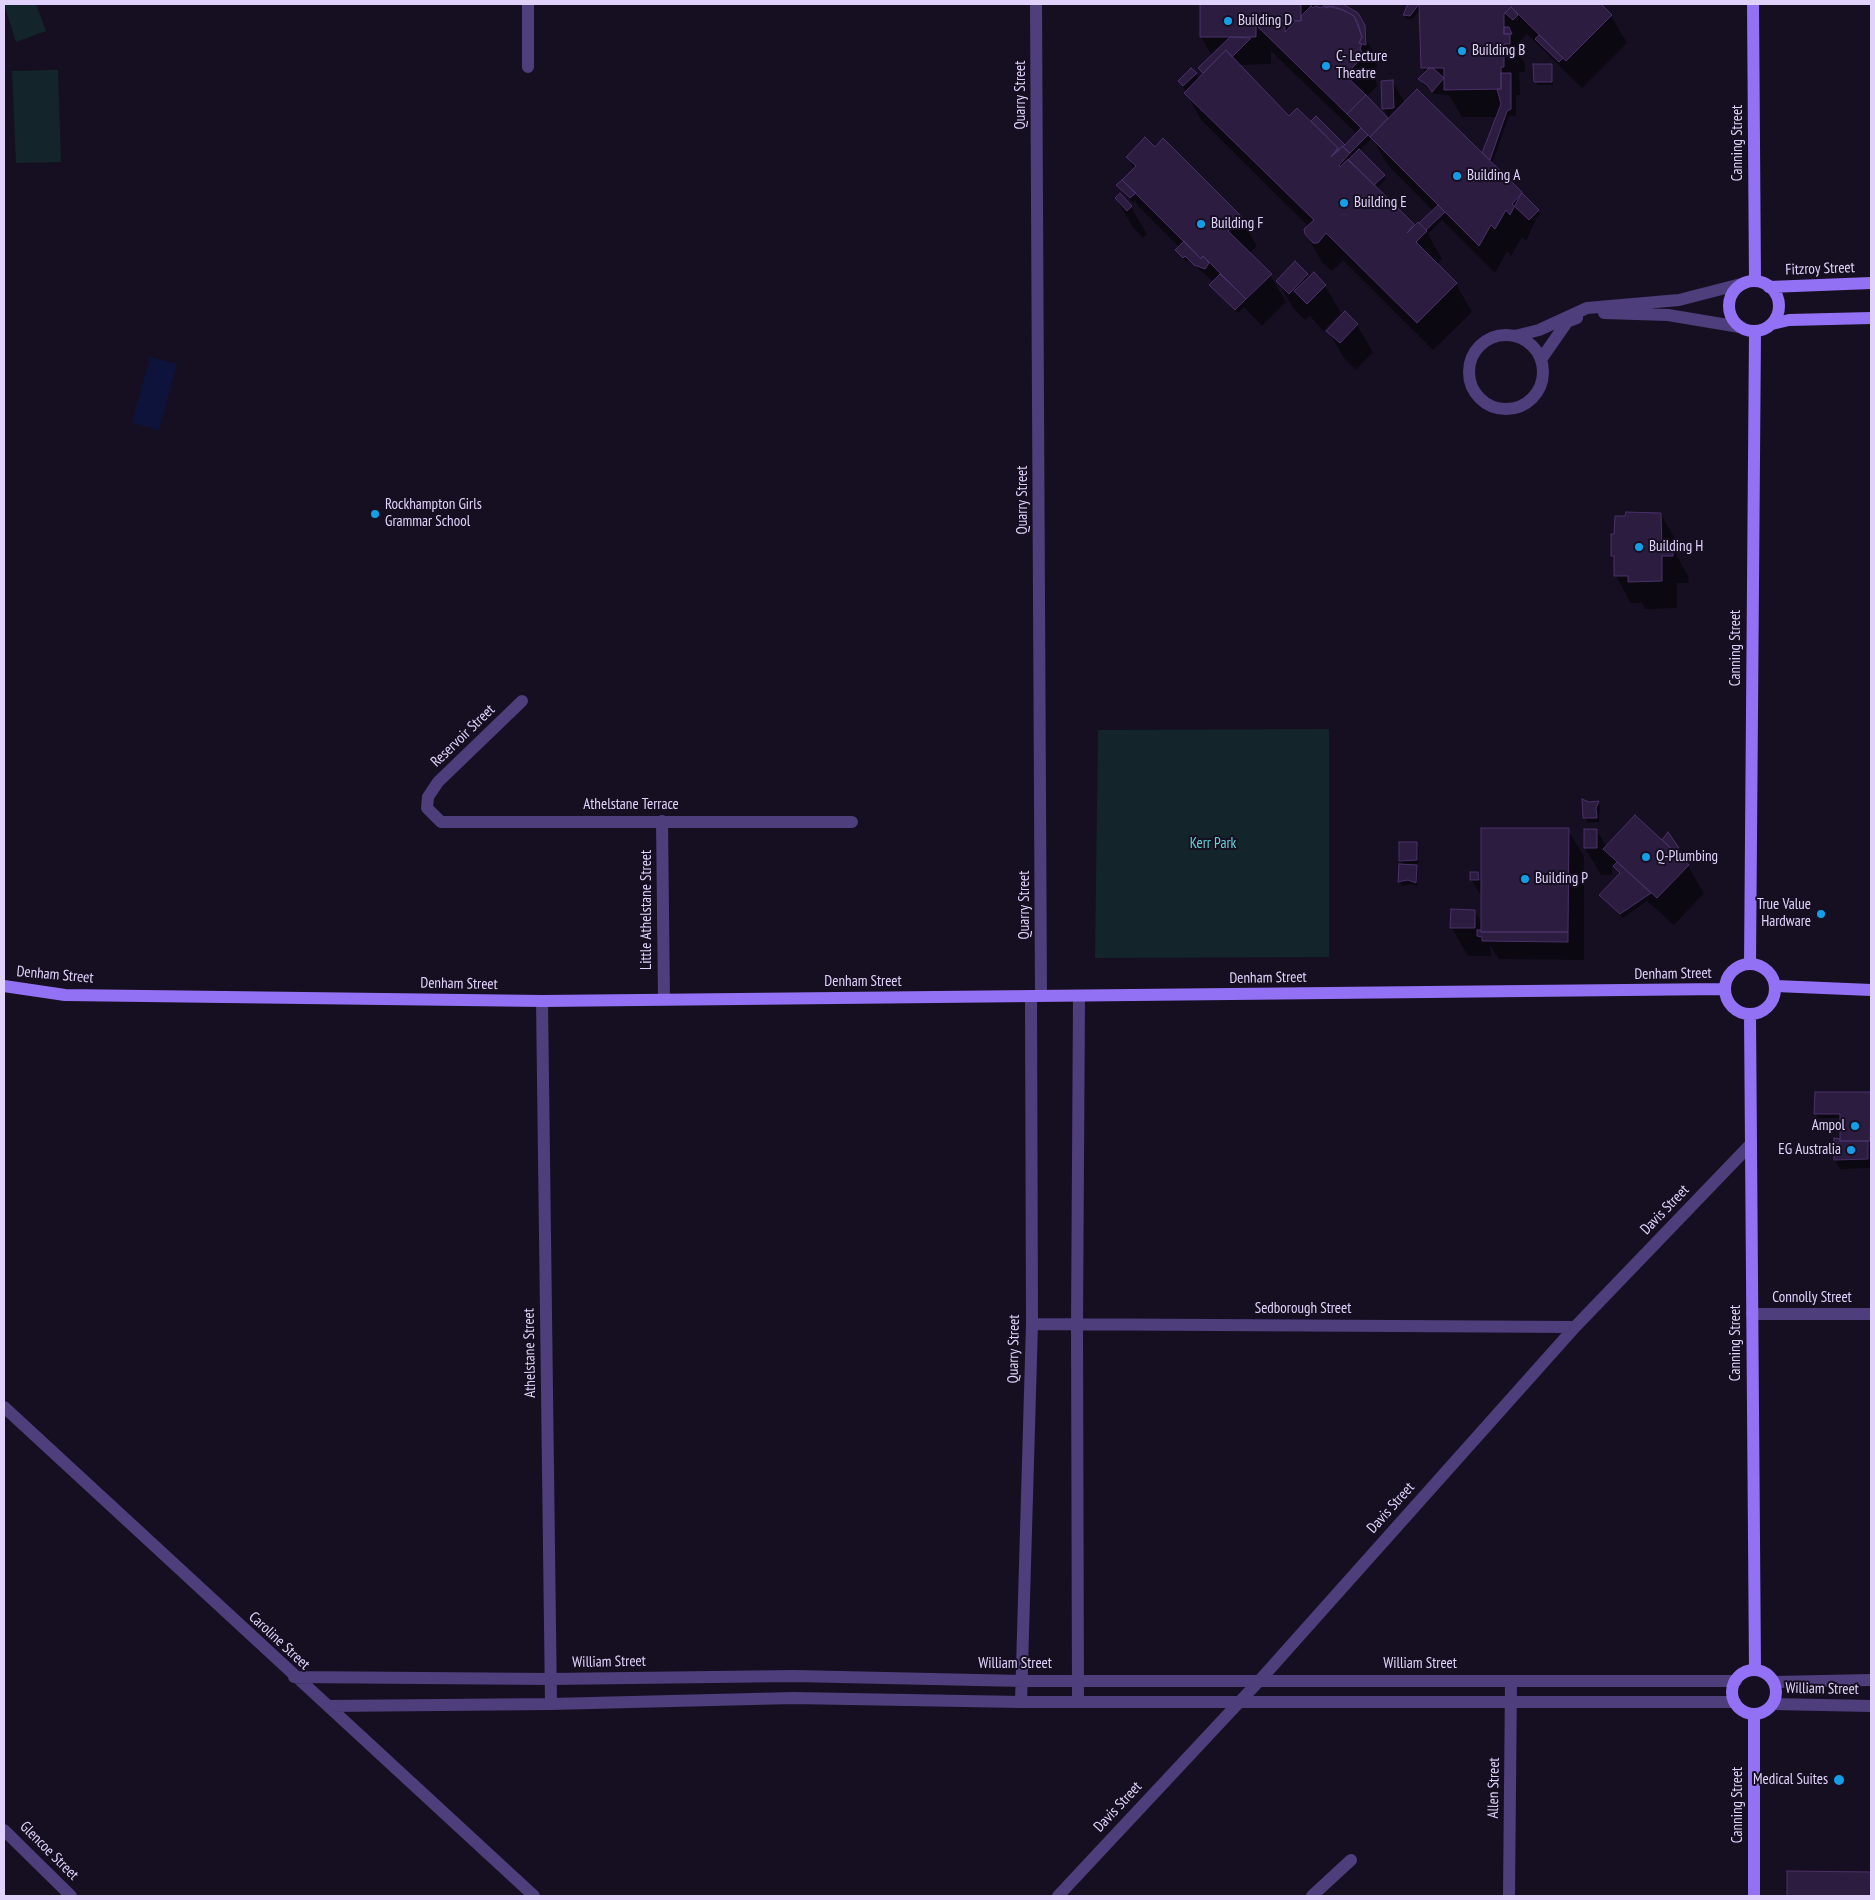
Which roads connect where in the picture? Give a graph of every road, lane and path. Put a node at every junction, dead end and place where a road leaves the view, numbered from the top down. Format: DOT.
graph roads {
  1 [pos="528,4"];
  2 [pos="1036,4"];
  3 [pos="1753,4"];
  4 [pos="528,67"];
  5 [pos="1750,282"];
  6 [pos="1871,283"];
  7 [pos="1769,287"];
  8 [pos="1871,318"];
  9 [pos="1772,324"];
  10 [pos="1740,327"];
  11 [pos="1755,332"];
  12 [pos="1516,336"];
  13 [pos="1542,358"];
  14 [pos="522,702"];
  15 [pos="428,797"];
  16 [pos="662,821"];
  17 [pos="852,822"];
  18 [pos="1750,964"];
  19 [pos="4,986"];
  20 [pos="1776,986"];
  21 [pos="1723,990"];
  22 [pos="1871,990"];
  23 [pos="1036,996"];
  24 [pos="1079,996"];
  25 [pos="664,999"];
  26 [pos="542,1001"];
  27 [pos="1750,1015"];
  28 [pos="1751,1144"];
  29 [pos="1752,1314"];
  30 [pos="1871,1314"];
  31 [pos="1032,1324"];
  32 [pos="1077,1325"];
  33 [pos="1575,1327"];
  34 [pos="4,1407"];
  35 [pos="1755,1670"];
  36 [pos="294,1676"];
  37 [pos="550,1680"];
  38 [pos="1080,1680"];
  39 [pos="1260,1680"];
  40 [pos="1511,1680"];
  41 [pos="1871,1680"];
  42 [pos="1023,1681"];
  43 [pos="1736,1681"];
  44 [pos="1774,1682"];
  45 [pos="1078,1701"];
  46 [pos="1021,1702"];
  47 [pos="1238,1702"];
  48 [pos="1511,1702"];
  49 [pos="1735,1702"];
  50 [pos="551,1704"];
  51 [pos="1773,1704"];
  52 [pos="328,1706"];
  53 [pos="1871,1706"];
  54 [pos="1754,1714"];
  55 [pos="4,1830"];
  56 [pos="1351,1860"];
  57 [pos="71,1896"];
  58 [pos="534,1896"];
  59 [pos="1058,1896"];
  60 [pos="1312,1896"];
  61 [pos="1509,1896"];
  62 [pos="1754,1896"];
  1 -- 4 [label="street"];
  2 -- 23 [label="street, Quarry Street"];
  3 -- 5 [label="street, Canning Street"];
  5 -- 7 [label="street"];
  5 -- 10 [label="street"];
  5 -- 12 [label="street"];
  6 -- 7 [label="street, Fitzroy Street"];
  7 -- 9 [label="street"];
  8 -- 9 [label="street"];
  9 -- 11 [label="street"];
  10 -- 11 [label="street"];
  10 -- 13 [label="street"];
  11 -- 18 [label="street, Canning Street"];
  12 -- 13 [label="street"];
  12 -- 13 [label="street"];
  14 -- 15 [label="street, Reservoir Street"];
  15 -- 16 [label="street, Athelstane Terrace"];
  16 -- 17 [label="street, Athelstane Terrace"];
  16 -- 25 [label="street, Little Athelstane Street"];
  18 -- 20 [label="street"];
  18 -- 21 [label="street"];
  19 -- 26 [label="street, Denham Street"];
  20 -- 22 [label="street"];
  20 -- 27 [label="street"];
  21 -- 24 [label="street, Denham Street"];
  21 -- 27 [label="street"];
  23 -- 24 [label="street, Denham Street"];
  23 -- 25 [label="street, Denham Street"];
  23 -- 31 [label="street, Quarry Street"];
  24 -- 32 [label="street"];
  25 -- 26 [label="street, Denham Street"];
  26 -- 37 [label="street, Athelstane Street"];
  27 -- 28 [label="street, Canning Street"];
  28 -- 29 [label="street, Canning Street"];
  28 -- 33 [label="street, Davis Street"];
  29 -- 30 [label="street, Connolly Street"];
  29 -- 35 [label="street, Canning Street"];
  31 -- 32 [label="street, Sedborough Street"];
  31 -- 42 [label="street, Quarry Street"];
  32 -- 33 [label="street, Sedborough Street"];
  32 -- 38 [label="street"];
  33 -- 39 [label="street, Davis Street"];
  34 -- 36 [label="street, Caroline Street"];
  35 -- 43 [label="street"];
  35 -- 44 [label="street"];
  36 -- 37 [label="street, William Street"];
  36 -- 52 [label="street, Caroline Street"];
  37 -- 42 [label="street, William Street"];
  37 -- 50 [label="street, Athelstane Street"];
  38 -- 39 [label="street, William Street"];
  38 -- 42 [label="street, William Street"];
  38 -- 45 [label="street"];
  39 -- 40 [label="street, William Street"];
  39 -- 47 [label="street, Davis Street"];
  40 -- 43 [label="street, William Street"];
  40 -- 48 [label="street, Allen Street"];
  41 -- 44 [label="street, William Street"];
  42 -- 46 [label="street, Quarry Street"];
  43 -- 49 [label="street"];
  44 -- 51 [label="street"];
  45 -- 46 [label="street"];
  45 -- 47 [label="street"];
  46 -- 50 [label="street"];
  47 -- 48 [label="street"];
  47 -- 59 [label="street, Davis Street"];
  48 -- 49 [label="street"];
  48 -- 61 [label="street, Allen Street"];
  49 -- 54 [label="street"];
  50 -- 52 [label="street"];
  51 -- 53 [label="street, William Street"];
  51 -- 54 [label="street"];
  52 -- 58 [label="street, Caroline Street"];
  54 -- 62 [label="street, Canning Street"];
  55 -- 57 [label="street, Glencoe Street"];
  56 -- 60 [label="street"];
}
